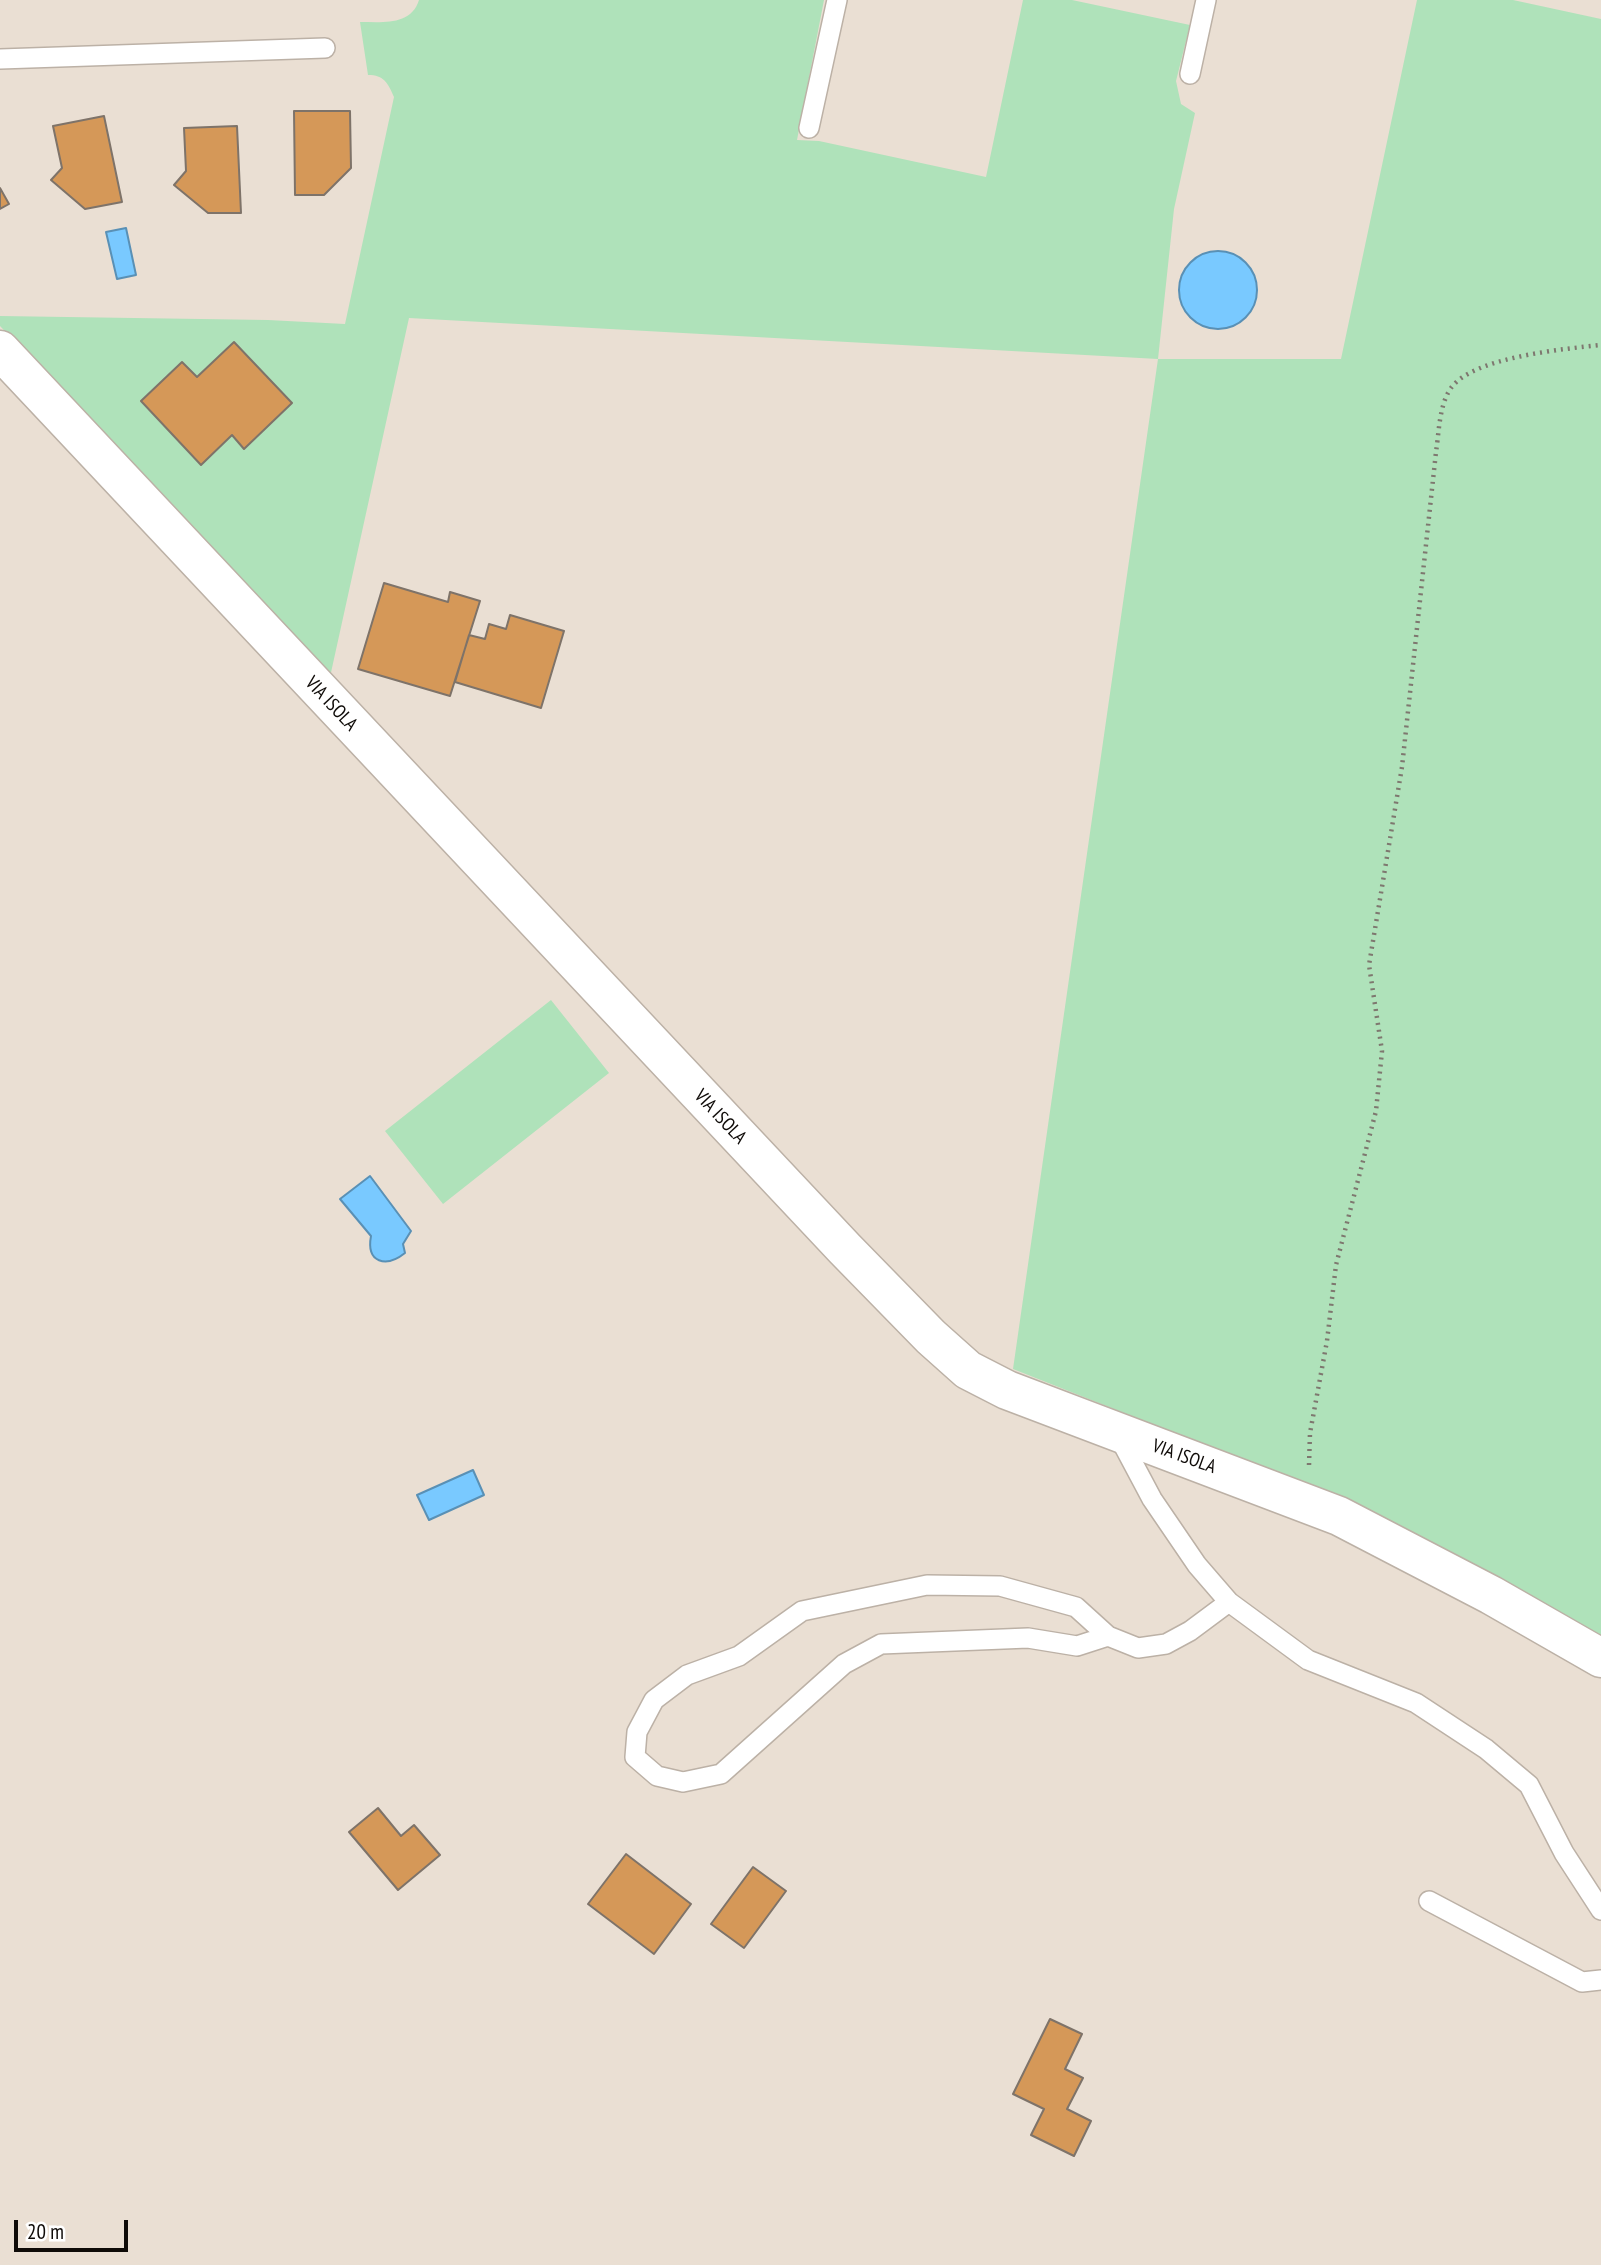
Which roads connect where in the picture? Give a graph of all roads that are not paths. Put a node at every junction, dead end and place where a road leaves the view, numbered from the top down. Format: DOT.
graph roads {
  1 [pos="837,0"];
  2 [pos="1206,0"];
  3 [pos="325,48"];
  4 [pos="0,59"];
  5 [pos="1190,74"];
  6 [pos="809,128"];
  7 [pos="0,350"];
  8 [pos="1118,1434"];
  9 [pos="1229,1602"];
  10 [pos="1108,1636"];
  11 [pos="1601,1658"];
  12 [pos="1429,1901"];
  13 [pos="1601,1910"];
  14 [pos="1601,1980"];
  1 -- 6 [label="lane"];
  2 -- 5 [label="lane"];
  3 -- 4 [label="lane"];
  7 -- 8 [label="street, VIA ISOLA"];
  8 -- 9 [label="lane"];
  8 -- 11 [label="street, VIA ISOLA"];
  9 -- 10 [label="lane"];
  9 -- 13 [label="lane"];
  10 -- 10 [label="lane"];
  12 -- 14 [label="lane"];
}
